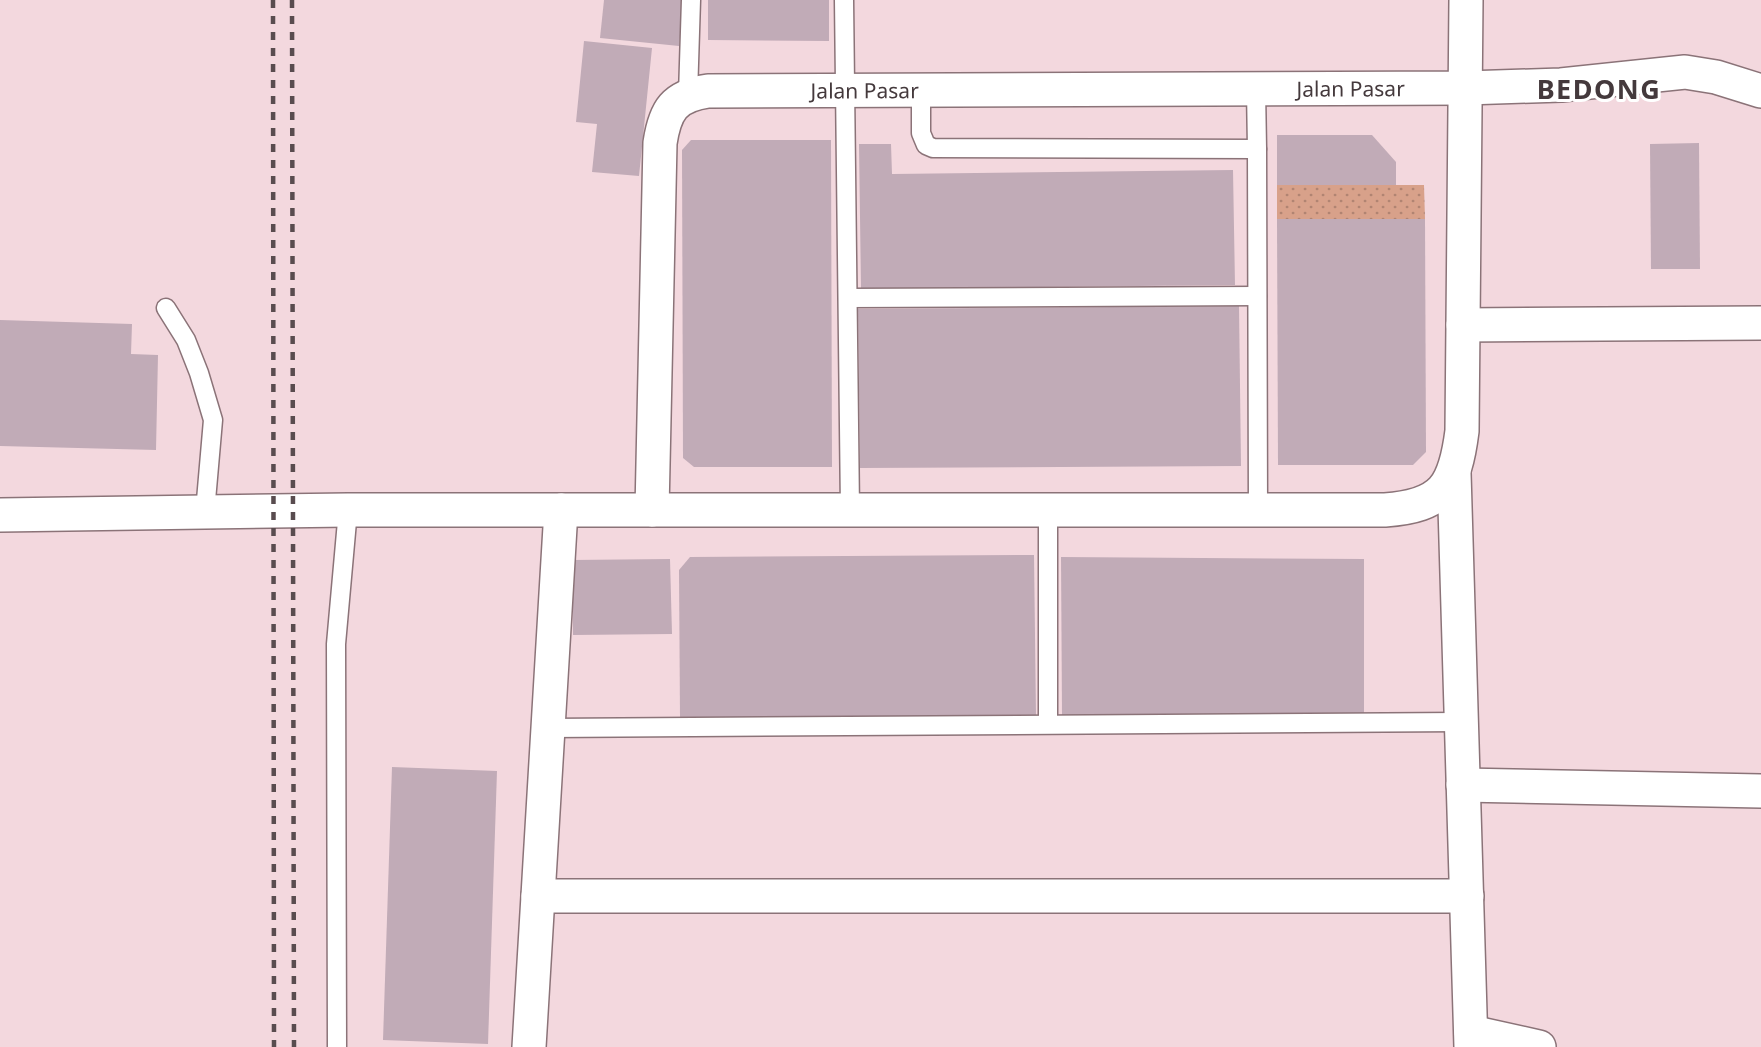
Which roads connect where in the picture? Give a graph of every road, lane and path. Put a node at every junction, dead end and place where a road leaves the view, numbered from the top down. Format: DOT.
graph roads {
  1 [pos="691,0"];
  2 [pos="844,0"];
  3 [pos="1467,0"];
  4 [pos="1466,88"];
  5 [pos="1256,89"];
  6 [pos="845,90"];
  7 [pos="921,90"];
  8 [pos="1761,91"];
  9 [pos="688,95"];
  10 [pos="1257,149"];
  11 [pos="1257,296"];
  12 [pos="848,298"];
  13 [pos="166,308"];
  14 [pos="1761,323"];
  15 [pos="1463,325"];
  16 [pos="1454,473"];
  17 [pos="348,510"];
  18 [pos="561,510"];
  19 [pos="652,510"];
  20 [pos="850,510"];
  21 [pos="1048,510"];
  22 [pos="1258,510"];
  23 [pos="205,512"];
  24 [pos="0,515"];
  25 [pos="1461,722"];
  26 [pos="1048,724"];
  27 [pos="549,728"];
  28 [pos="1463,785"];
  29 [pos="1761,791"];
  30 [pos="538,896"];
  31 [pos="1467,896"];
  32 [pos="1471,1039"];
  33 [pos="337,1047"];
  34 [pos="529,1047"];
  35 [pos="1539,1047"];
  1 -- 9 [label="lane"];
  2 -- 6 [label="lane"];
  3 -- 4 [label="street"];
  4 -- 5 [label="street, Jalan Pasar"];
  4 -- 8 [label="street, Jalan Pasar"];
  4 -- 15 [label="street"];
  5 -- 7 [label="street, Jalan Pasar"];
  5 -- 10 [label="lane"];
  6 -- 7 [label="street, Jalan Pasar"];
  6 -- 9 [label="street, Jalan Pasar"];
  6 -- 12 [label="lane"];
  7 -- 10 [label="lane"];
  9 -- 19 [label="street"];
  10 -- 11 [label="lane"];
  11 -- 12 [label="lane"];
  11 -- 22 [label="lane"];
  12 -- 20 [label="lane"];
  13 -- 23 [label="lane"];
  14 -- 15 [label="street"];
  15 -- 16 [label="street"];
  16 -- 22 [label="street"];
  16 -- 25 [label="street"];
  17 -- 18 [label="street"];
  17 -- 23 [label="street"];
  17 -- 33 [label="lane"];
  18 -- 19 [label="street"];
  18 -- 27 [label="street"];
  19 -- 20 [label="street"];
  20 -- 21 [label="street"];
  21 -- 22 [label="street"];
  21 -- 26 [label="lane"];
  23 -- 24 [label="street"];
  25 -- 26 [label="lane"];
  25 -- 28 [label="street"];
  26 -- 27 [label="lane"];
  27 -- 30 [label="street"];
  28 -- 29 [label="street"];
  28 -- 31 [label="street"];
  30 -- 31 [label="street"];
  30 -- 34 [label="street"];
  31 -- 32 [label="street"];
  32 -- 35 [label="street"];
}
